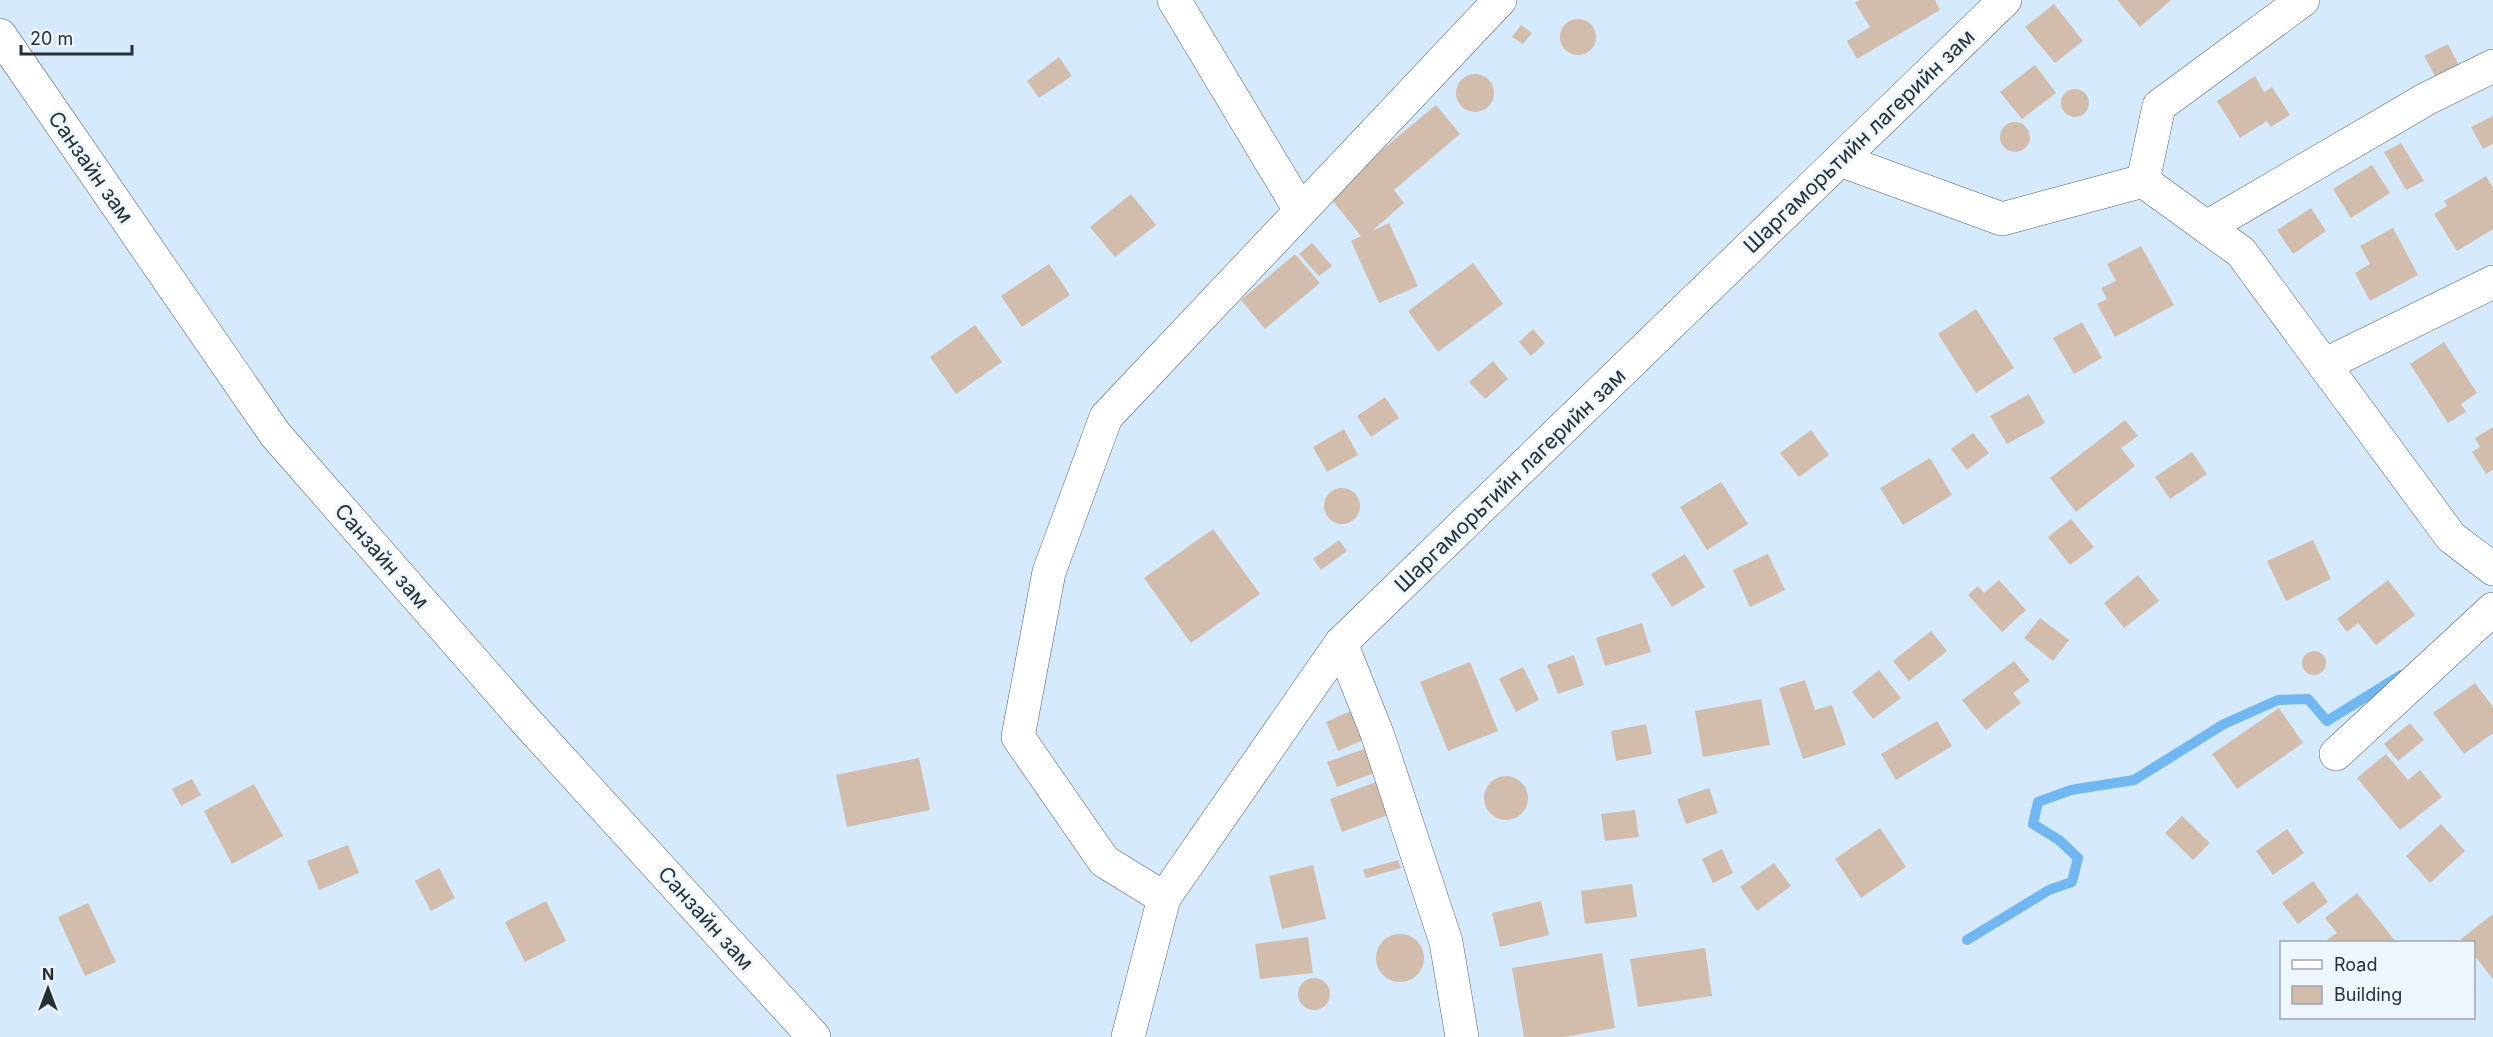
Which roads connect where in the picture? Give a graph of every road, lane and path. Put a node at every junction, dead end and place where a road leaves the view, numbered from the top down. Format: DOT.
graph roads {
  1 [pos="1174,0"];
  2 [pos="1500,0"];
  3 [pos="2005,0"];
  4 [pos="2303,0"];
  5 [pos="0,34"];
  6 [pos="2493,66"];
  7 [pos="1840,160"];
  8 [pos="2143,181"];
  9 [pos="1300,210"];
  10 [pos="2207,226"];
  11 [pos="2493,282"];
  12 [pos="2324,365"];
  13 [pos="2493,569"];
  14 [pos="2493,609"];
  15 [pos="1341,644"];
  16 [pos="2336,754"];
  17 [pos="1164,898"];
  18 [pos="814,1037"];
  19 [pos="1128,1037"];
  20 [pos="1462,1037"];
  1 -- 9 [label="street"];
  2 -- 9 [label="street"];
  3 -- 7 [label="street, Шаргаморьтийн лагерийн зам"];
  4 -- 8 [label="street"];
  5 -- 18 [label="street, Санзайн зам"];
  6 -- 10 [label="street"];
  7 -- 8 [label="street"];
  7 -- 15 [label="street, Шаргаморьтийн лагерийн зам"];
  8 -- 10 [label="street"];
  9 -- 17 [label="street"];
  10 -- 12 [label="street"];
  11 -- 12 [label="street"];
  12 -- 13 [label="street"];
  14 -- 16 [label="street"];
  15 -- 17 [label="street, Шаргаморьтийн лагерийн зам"];
  15 -- 20 [label="street"];
  17 -- 19 [label="street, Шаргаморьтийн лагерийн зам"];
}
